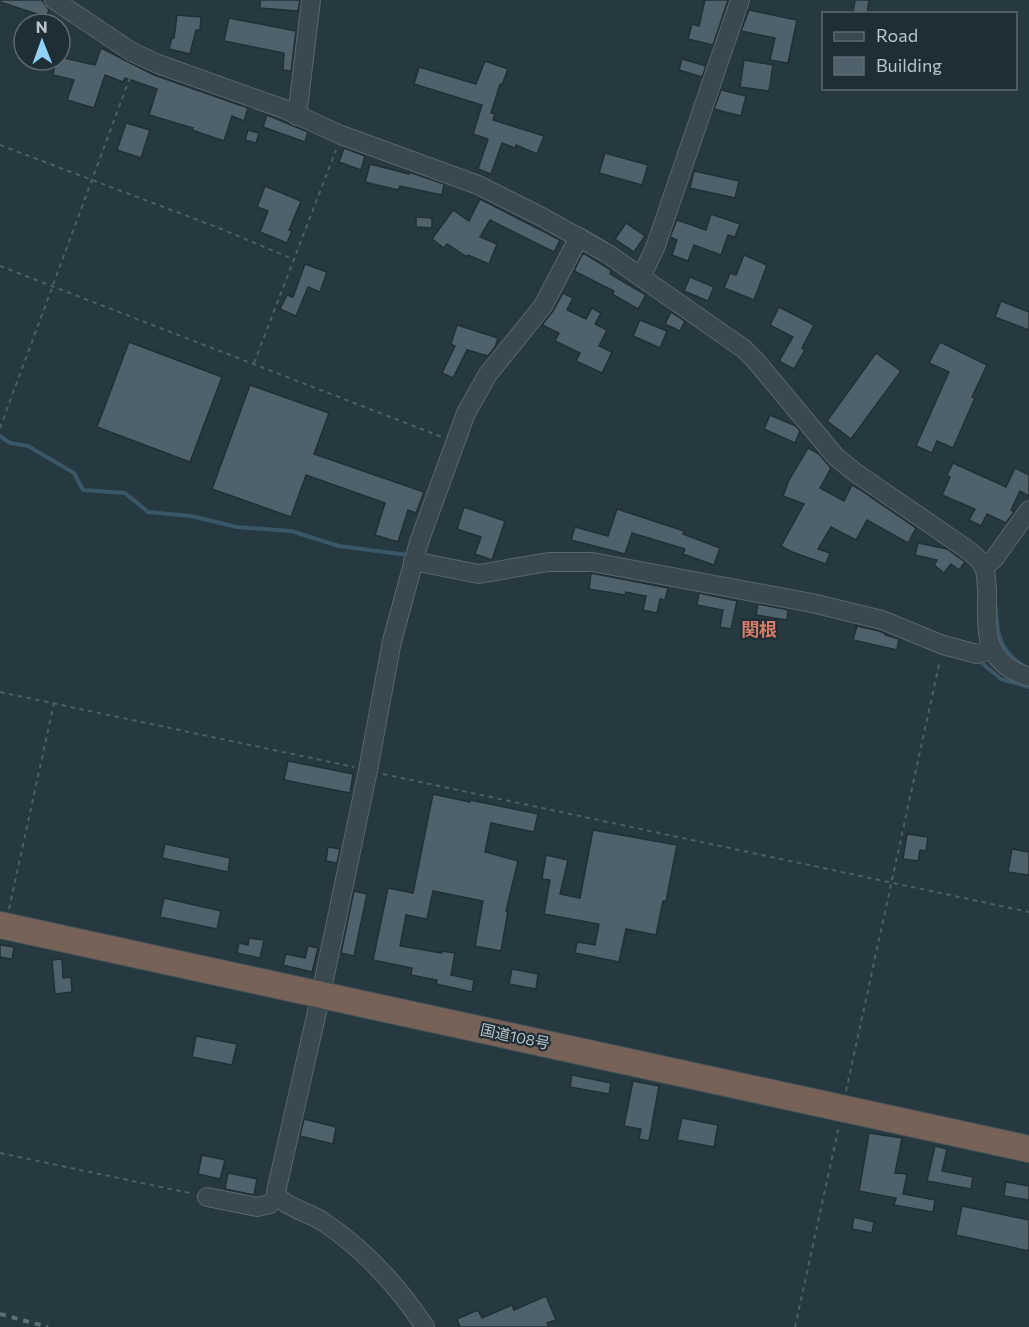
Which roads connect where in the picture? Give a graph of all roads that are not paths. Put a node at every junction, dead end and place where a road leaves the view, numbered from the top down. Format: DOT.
graph roads {
  1 [pos="54,0"];
  2 [pos="311,0"];
  3 [pos="740,0"];
  4 [pos="297,116"];
  5 [pos="579,237"];
  6 [pos="640,277"];
  7 [pos="1029,510"];
  8 [pos="413,561"];
  9 [pos="988,564"];
  10 [pos="992,650"];
  11 [pos="1029,677"];
  12 [pos="3,926"];
  13 [pos="321,994"];
  14 [pos="1029,1149"];
  15 [pos="277,1196"];
  16 [pos="207,1197"];
  17 [pos="425,1327"];
  1 -- 4 [label="street"];
  2 -- 4 [label="street"];
  3 -- 6 [label="street"];
  4 -- 5 [label="street"];
  5 -- 6 [label="street"];
  5 -- 8 [label="street"];
  6 -- 9 [label="street"];
  7 -- 9 [label="street"];
  8 -- 10 [label="street"];
  8 -- 13 [label="street"];
  9 -- 10 [label="street"];
  10 -- 11 [label="street"];
  12 -- 13 [label="highway, 国道108号"];
  13 -- 14 [label="highway, 国道108号"];
  13 -- 15 [label="street"];
  15 -- 16 [label="street"];
  15 -- 17 [label="street"];
}
